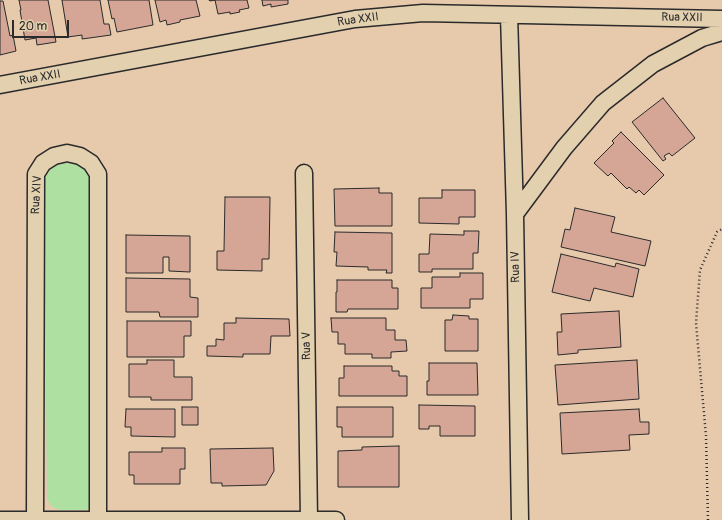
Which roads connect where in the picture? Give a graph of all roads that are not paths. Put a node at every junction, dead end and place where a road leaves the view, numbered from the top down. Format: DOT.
graph roads {
  1 [pos="509,15"];
  2 [pos="722,19"];
  3 [pos="722,32"];
  4 [pos="0,85"];
  5 [pos="304,173"];
  6 [pos="515,214"];
  7 [pos="0,520"];
  8 [pos="35,520"];
  9 [pos="98,520"];
  10 [pos="309,520"];
  11 [pos="336,520"];
  12 [pos="520,520"];
  1 -- 2 [label="street, Rua XXII"];
  1 -- 4 [label="street, Rua XXII"];
  1 -- 6 [label="street, Rua IV"];
  3 -- 6 [label="street"];
  5 -- 10 [label="street, Rua V"];
  6 -- 12 [label="street, Rua IV"];
  7 -- 8 [label="street"];
  8 -- 9 [label="street"];
  8 -- 9 [label="street, Rua XIV"];
  9 -- 10 [label="street"];
  10 -- 11 [label="street"];
}
